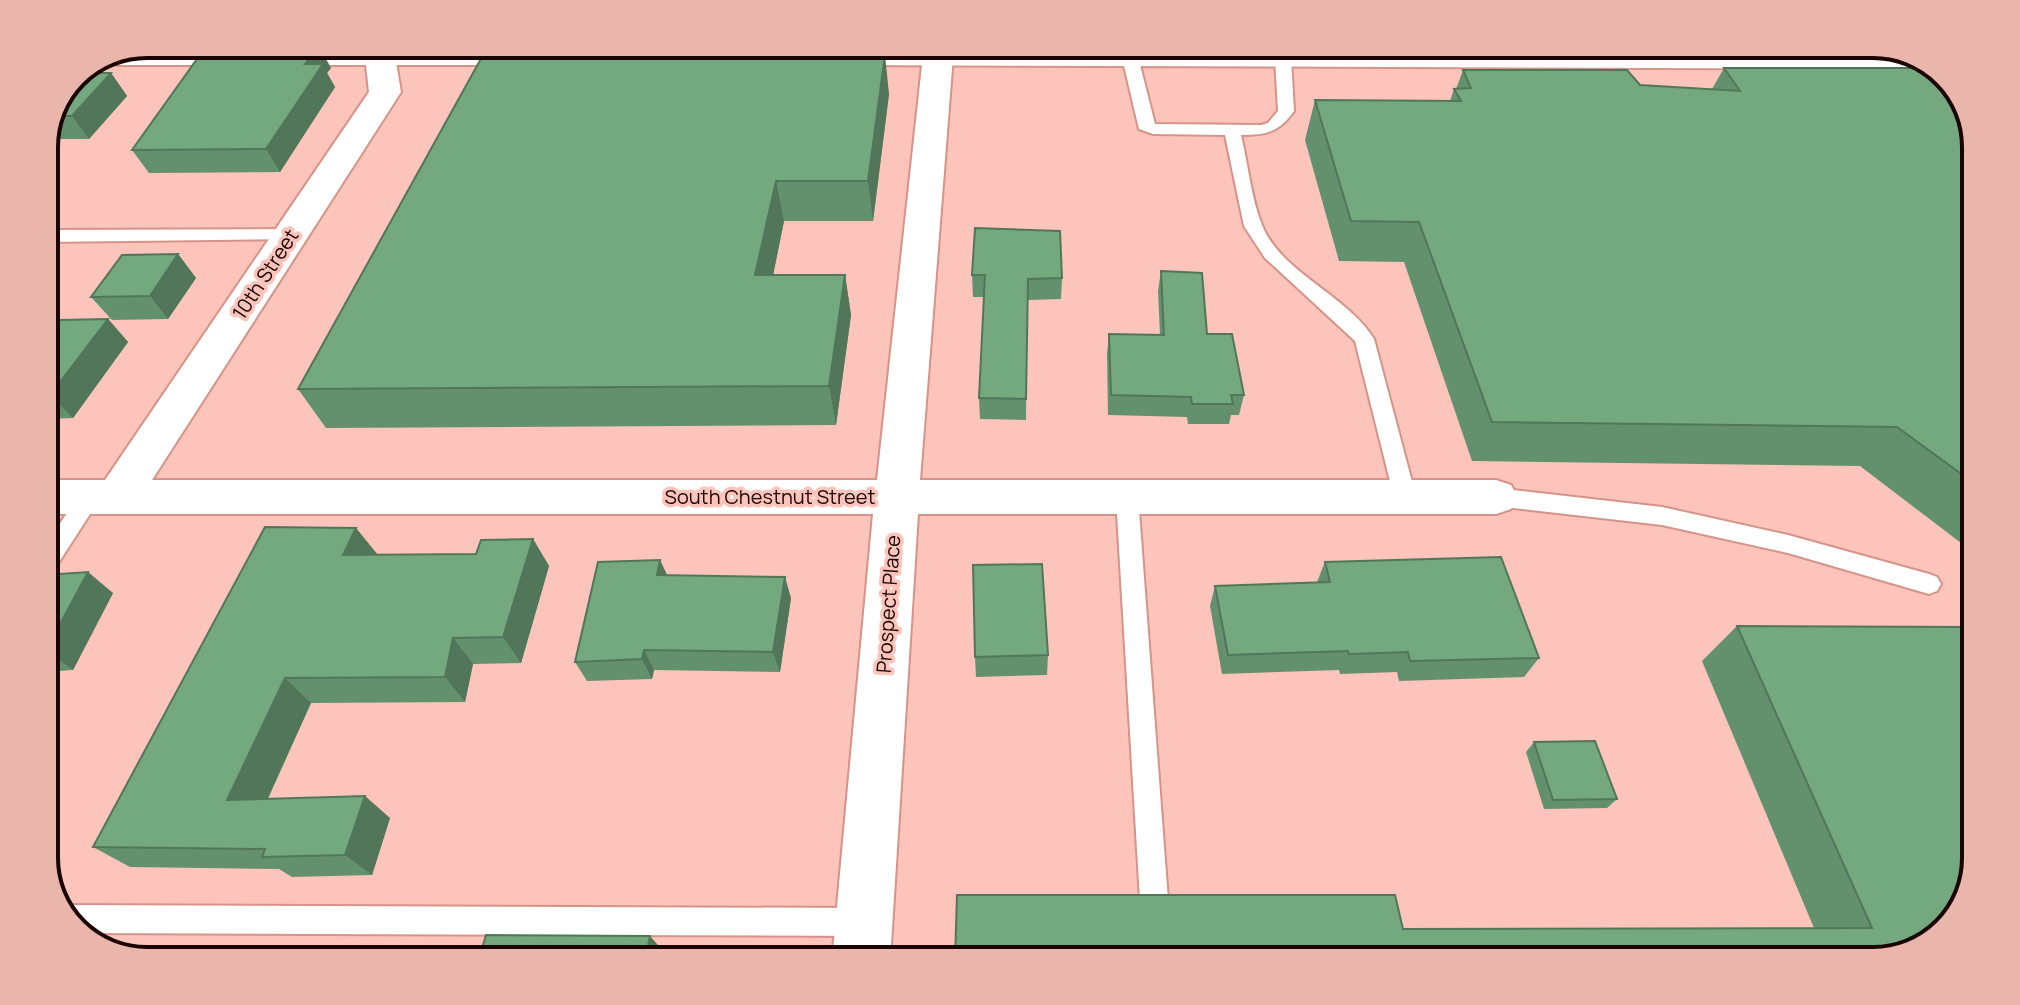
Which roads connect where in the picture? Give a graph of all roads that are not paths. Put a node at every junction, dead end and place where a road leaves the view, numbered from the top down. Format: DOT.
graph roads {
  1 [pos="383,58"];
  2 [pos="938,58"];
  3 [pos="1130,58"];
  4 [pos="1283,58"];
  5 [pos="1736,58"];
  6 [pos="1897,61"];
  7 [pos="1232,129"];
  8 [pos="291,235"];
  9 [pos="58,236"];
  10 [pos="104,496"];
  11 [pos="897,496"];
  12 [pos="58,497"];
  13 [pos="1127,497"];
  14 [pos="1405,497"];
  15 [pos="1496,497"];
  16 [pos="58,550"];
  17 [pos="1929,584"];
  18 [pos="1154,900"];
  19 [pos="83,920"];
  20 [pos="862,942"];
  1 -- 8 [label="street, 10th Street"];
  2 -- 11 [label="street, Prospect Place"];
  3 -- 7 [label="lane"];
  4 -- 7 [label="lane"];
  5 -- 6 [label="street"];
  7 -- 14 [label="lane"];
  8 -- 9 [label="lane"];
  8 -- 10 [label="street, 10th Street"];
  10 -- 11 [label="street, South Chestnut Street"];
  10 -- 12 [label="street, South Chestnut Street"];
  10 -- 16 [label="lane, 10th Street"];
  11 -- 13 [label="street, South Chestnut Street"];
  11 -- 20 [label="street, Prospect Place"];
  13 -- 14 [label="street, South Chestnut Street"];
  13 -- 18 [label="lane"];
  14 -- 15 [label="street, South Chestnut Street"];
  15 -- 17 [label="lane"];
  19 -- 20 [label="lane"];
}
